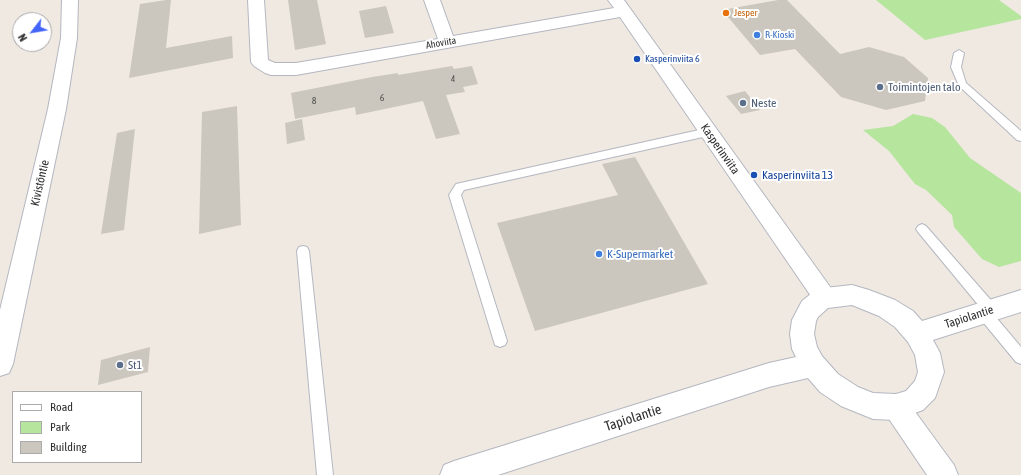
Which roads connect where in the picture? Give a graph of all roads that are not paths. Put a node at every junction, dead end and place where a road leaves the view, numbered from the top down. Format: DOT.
graph roads {
  1 [pos="70,0"];
  2 [pos="256,0"];
  3 [pos="432,0"];
  4 [pos="620,6"];
  5 [pos="447,42"];
  6 [pos="959,53"];
  7 [pos="708,132"];
  8 [pos="1021,137"];
  9 [pos="922,230"];
  10 [pos="303,251"];
  11 [pos="825,298"];
  12 [pos="1021,301"];
  13 [pos="987,311"];
  14 [pos="917,334"];
  15 [pos="500,341"];
  16 [pos="1021,357"];
  17 [pos="0,364"];
  18 [pos="813,365"];
  19 [pos="896,407"];
  20 [pos="466,473"];
  21 [pos="326,475"];
  22 [pos="944,475"];
  1 -- 17 [label="street, Kivistöntie"];
  2 -- 5 [label="street, Ahoviita"];
  3 -- 5 [label="street"];
  4 -- 5 [label="street, Ahoviita"];
  4 -- 7 [label="street, Kasperinviita"];
  6 -- 8 [label="lane"];
  7 -- 11 [label="street, Kasperinviita"];
  7 -- 15 [label="lane"];
  9 -- 13 [label="lane"];
  10 -- 21 [label="lane"];
  11 -- 14 [label="street"];
  11 -- 18 [label="street"];
  12 -- 13 [label="street, Tapiolantie"];
  13 -- 14 [label="street, Tapiolantie"];
  13 -- 16 [label="lane"];
  14 -- 19 [label="street"];
  18 -- 19 [label="street"];
  18 -- 20 [label="street, Tapiolantie"];
  19 -- 22 [label="street"];
}
